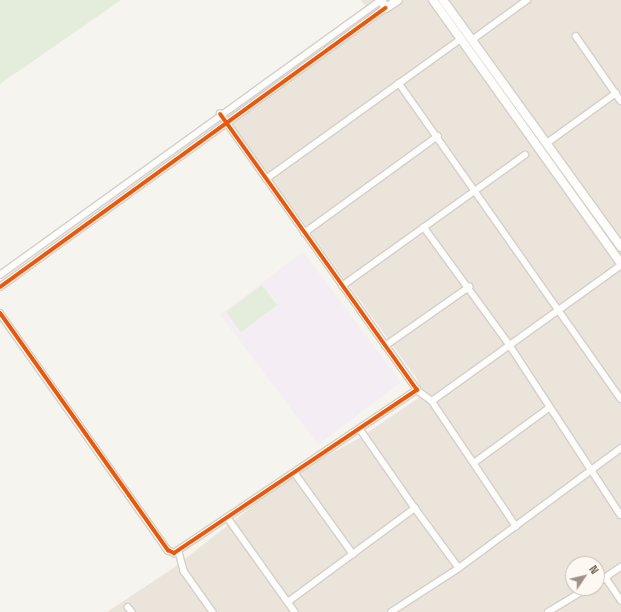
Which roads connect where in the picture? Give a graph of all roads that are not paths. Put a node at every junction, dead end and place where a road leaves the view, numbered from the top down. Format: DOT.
graph roads {
  1 [pos="381,0"];
  2 [pos="398,0"];
  3 [pos="433,0"];
  4 [pos="443,0"];
  5 [pos="527,0"];
  6 [pos="386,8"];
  7 [pos="576,36"];
  8 [pos="461,39"];
  9 [pos="472,40"];
  10 [pos="399,83"];
  11 [pos="616,93"];
  12 [pos="621,101"];
  13 [pos="220,114"];
  14 [pos="227,124"];
  15 [pos="438,136"];
  16 [pos="547,143"];
  17 [pos="525,155"];
  18 [pos="266,179"];
  19 [pos="476,189"];
  20 [pos="424,227"];
  21 [pos="304,233"];
  22 [pos="621,247"];
  23 [pos="621,265"];
  24 [pos="0,275"];
  25 [pos="342,286"];
  26 [pos="0,287"];
  27 [pos="469,287"];
  28 [pos="560,308"];
  29 [pos="0,313"];
  30 [pos="510,344"];
  31 [pos="385,346"];
  32 [pos="417,390"];
  33 [pos="621,399"];
  34 [pos="432,401"];
  35 [pos="549,408"];
  36 [pos="360,429"];
  37 [pos="621,448"];
  38 [pos="474,463"];
  39 [pos="590,469"];
  40 [pos="294,474"];
  41 [pos="415,508"];
  42 [pos="621,515"];
  43 [pos="228,518"];
  44 [pos="516,526"];
  45 [pos="179,552"];
  46 [pos="353,554"];
  47 [pos="621,567"];
  48 [pos="459,568"];
  49 [pos="606,578"];
  50 [pos="575,596"];
  51 [pos="621,600"];
  52 [pos="288,602"];
  53 [pos="128,607"];
  54 [pos="132,612"];
  55 [pos="213,612"];
  56 [pos="295,612"];
  57 [pos="391,612"];
  58 [pos="548,612"];
  1 -- 6 [label="main road"];
  1 -- 13 [label="street"];
  2 -- 6 [label="main road"];
  3 -- 8 [label="main road"];
  4 -- 9 [label="main road"];
  5 -- 9 [label="street"];
  6 -- 14 [label="street"];
  7 -- 11 [label="street"];
  8 -- 10 [label="street"];
  8 -- 23 [label="main road"];
  9 -- 16 [label="main road"];
  10 -- 15 [label="street"];
  10 -- 18 [label="street"];
  11 -- 12 [label="street"];
  11 -- 16 [label="street"];
  13 -- 14 [label="street"];
  13 -- 24 [label="street"];
  14 -- 18 [label="street"];
  14 -- 26 [label="street"];
  15 -- 19 [label="street"];
  15 -- 21 [label="street"];
  16 -- 22 [label="main road"];
  17 -- 19 [label="street"];
  18 -- 21 [label="street"];
  19 -- 20 [label="street"];
  19 -- 28 [label="street"];
  20 -- 25 [label="street"];
  20 -- 27 [label="street"];
  21 -- 25 [label="street"];
  23 -- 28 [label="street"];
  25 -- 31 [label="street"];
  27 -- 30 [label="street"];
  27 -- 31 [label="street"];
  28 -- 30 [label="street"];
  28 -- 33 [label="street"];
  29 -- 45 [label="street"];
  30 -- 34 [label="street"];
  30 -- 35 [label="street"];
  31 -- 32 [label="street"];
  32 -- 34 [label="street"];
  32 -- 36 [label="street"];
  34 -- 38 [label="street"];
  35 -- 38 [label="street"];
  35 -- 39 [label="street"];
  36 -- 40 [label="street"];
  36 -- 41 [label="street"];
  37 -- 39 [label="street"];
  38 -- 44 [label="street"];
  39 -- 42 [label="street"];
  39 -- 44 [label="street"];
  40 -- 43 [label="street"];
  40 -- 46 [label="street"];
  41 -- 46 [label="street"];
  41 -- 48 [label="street"];
  43 -- 45 [label="street"];
  43 -- 52 [label="street"];
  44 -- 48 [label="street"];
  45 -- 55 [label="street"];
  46 -- 52 [label="street"];
  47 -- 49 [label="street"];
  48 -- 57 [label="street"];
  49 -- 51 [label="street"];
  50 -- 58 [label="street"];
  52 -- 56 [label="street"];
  53 -- 54 [label="street"];
}
